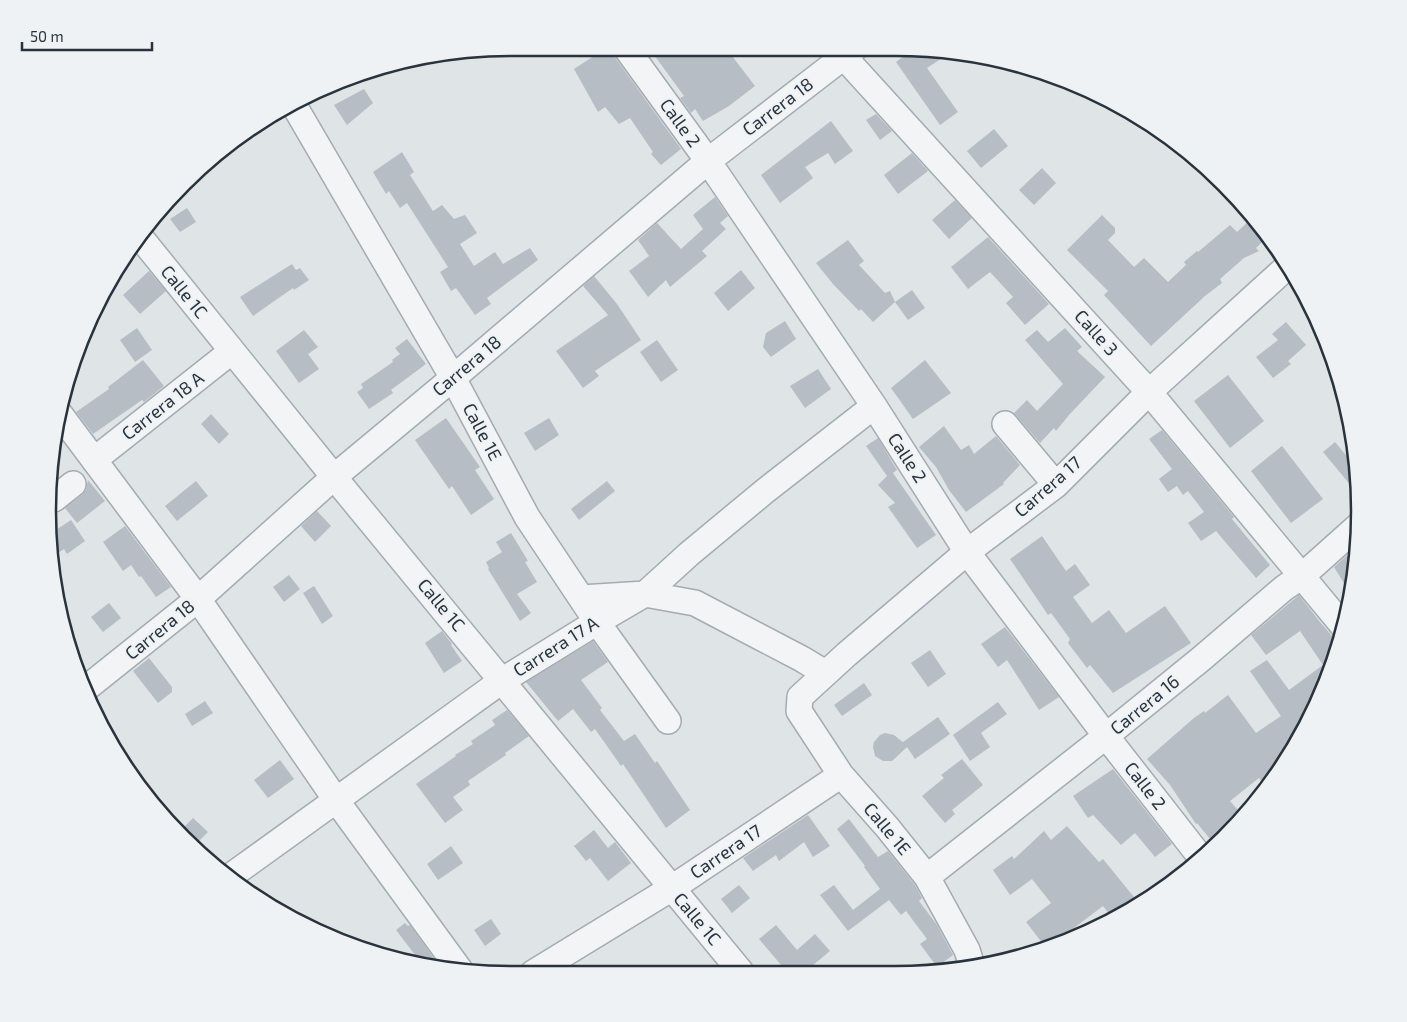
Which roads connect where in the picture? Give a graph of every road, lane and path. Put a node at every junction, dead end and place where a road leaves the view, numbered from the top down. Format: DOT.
graph roads {
  1 [pos="632,56"];
  2 [pos="839,56"];
  3 [pos="849,56"];
  4 [pos="296,111"];
  5 [pos="708,161"];
  6 [pos="144,242"];
  7 [pos="1282,271"];
  8 [pos="232,351"];
  9 [pos="453,378"];
  10 [pos="1149,392"];
  11 [pos="874,406"];
  12 [pos="65,421"];
  13 [pos="1004,424"];
  14 [pos="94,460"];
  15 [pos="334,477"];
  16 [pos="73,484"];
  17 [pos="1056,485"];
  18 [pos="56,497"];
  19 [pos="1350,533"];
  20 [pos="967,552"];
  21 [pos="1302,576"];
  22 [pos="644,594"];
  23 [pos="581,598"];
  24 [pos="198,599"];
  25 [pos="1337,619"];
  26 [pos="596,622"];
  27 [pos="825,673"];
  28 [pos="503,680"];
  29 [pos="91,685"];
  30 [pos="800,697"];
  31 [pos="668,721"];
  32 [pos="1106,736"];
  33 [pos="841,775"];
  34 [pos="336,800"];
  35 [pos="1197,852"];
  36 [pos="235,873"];
  37 [pos="927,877"];
  38 [pos="672,888"];
  39 [pos="970,960"];
  40 [pos="454,962"];
  41 [pos="544,966"];
  42 [pos="736,966"];
  1 -- 5 [label="street, Calle 2"];
  2 -- 5 [label="street, Carrera 18"];
  3 -- 10 [label="street, Calle 3"];
  4 -- 9 [label="street, Calle 1E"];
  5 -- 9 [label="street, Carrera 18"];
  5 -- 11 [label="street, Calle 2"];
  6 -- 8 [label="street, Calle 1C"];
  7 -- 10 [label="street, Carrera 17"];
  8 -- 14 [label="street, Carrera 18 A"];
  8 -- 15 [label="street, Calle 1C"];
  9 -- 15 [label="street, Carrera 18"];
  9 -- 23 [label="street, Calle 1E"];
  10 -- 17 [label="street, Carrera 17"];
  10 -- 21 [label="street, Calle 3"];
  11 -- 20 [label="street, Calle 2"];
  11 -- 22 [label="street, Carrera 17 A"];
  12 -- 14 [label="street"];
  13 -- 17 [label="street"];
  14 -- 24 [label="street"];
  15 -- 24 [label="street, Carrera 18"];
  15 -- 28 [label="street, Calle 1C"];
  16 -- 18 [label="street"];
  17 -- 20 [label="street, Carrera 17"];
  19 -- 21 [label="street, Carrera 16"];
  20 -- 27 [label="street, Carrera 17"];
  20 -- 32 [label="street, Calle 2"];
  21 -- 25 [label="street, Calle 3"];
  21 -- 32 [label="street, Carrera 16"];
  22 -- 23 [label="street"];
  22 -- 26 [label="street, Carrera 17 A"];
  22 -- 27 [label="street"];
  23 -- 26 [label="street, Calle 1E"];
  24 -- 29 [label="street, Carrera 18"];
  24 -- 34 [label="street"];
  26 -- 28 [label="street, Carrera 17 A"];
  26 -- 31 [label="street, Calle 1E"];
  27 -- 30 [label="street, Carrera 17"];
  28 -- 34 [label="street, Carrera 17 A"];
  28 -- 38 [label="street, Calle 1C"];
  30 -- 33 [label="street, Calle 1E"];
  32 -- 35 [label="street, Calle 2"];
  32 -- 37 [label="street, Carrera 16"];
  33 -- 37 [label="street, Calle 1E"];
  33 -- 38 [label="street, Carrera 17"];
  34 -- 36 [label="street, Carrera 17 A"];
  34 -- 40 [label="street"];
  37 -- 39 [label="street, Calle 1E"];
  38 -- 41 [label="street, Carrera 17"];
  38 -- 42 [label="street, Calle 1C"];
}
